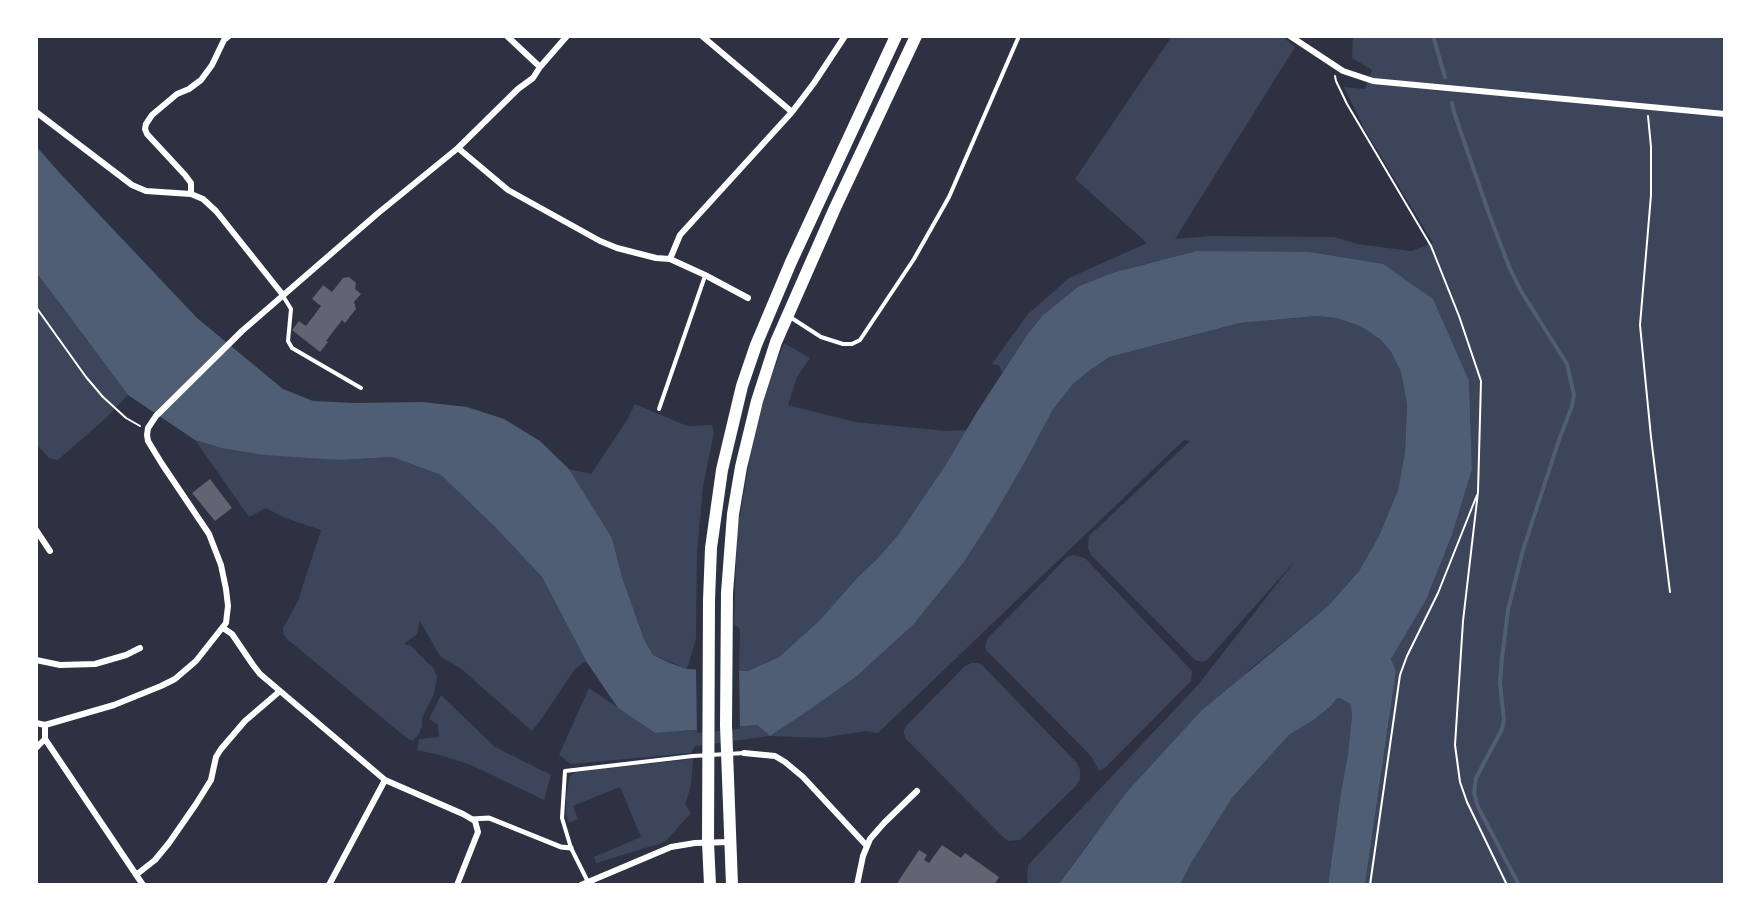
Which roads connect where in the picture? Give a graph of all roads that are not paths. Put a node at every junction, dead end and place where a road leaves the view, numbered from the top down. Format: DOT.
graph roads {
  1 [pos="229,36"];
  2 [pos="507,36"];
  3 [pos="567,36"];
  4 [pos="702,36"];
  5 [pos="845,36"];
  6 [pos="896,36"];
  7 [pos="916,36"];
  8 [pos="1019,36"];
  9 [pos="1290,36"];
  10 [pos="540,67"];
  11 [pos="36,112"];
  12 [pos="792,112"];
  13 [pos="1725,114"];
  14 [pos="458,148"];
  15 [pos="191,194"];
  16 [pos="670,259"];
  17 [pos="705,275"];
  18 [pos="283,295"];
  19 [pos="748,298"];
  20 [pos="788,316"];
  21 [pos="361,388"];
  22 [pos="659,409"];
  23 [pos="36,530"];
  24 [pos="50,550"];
  25 [pos="223,628"];
  26 [pos="140,648"];
  27 [pos="36,660"];
  28 [pos="280,691"];
  29 [pos="36,723"];
  30 [pos="45,725"];
  31 [pos="45,739"];
  32 [pos="36,748"];
  33 [pos="744,753"];
  34 [pos="385,780"];
  35 [pos="917,791"];
  36 [pos="472,819"];
  37 [pos="708,842"];
  38 [pos="729,842"];
  39 [pos="866,845"];
  40 [pos="572,848"];
  41 [pos="136,875"];
  42 [pos="588,882"];
  43 [pos="143,885"];
  44 [pos="329,885"];
  45 [pos="457,885"];
  46 [pos="581,885"];
  47 [pos="710,885"];
  48 [pos="732,885"];
  49 [pos="856,885"];
  1 -- 15 [label="street"];
  2 -- 10 [label="street"];
  3 -- 10 [label="street"];
  4 -- 12 [label="street"];
  5 -- 12 [label="street"];
  6 -- 37 [label="main road"];
  7 -- 20 [label="main road"];
  8 -- 20 [label="lane"];
  9 -- 13 [label="street"];
  10 -- 14 [label="street"];
  11 -- 15 [label="street"];
  12 -- 16 [label="street"];
  14 -- 16 [label="street"];
  14 -- 18 [label="street"];
  15 -- 18 [label="street"];
  16 -- 17 [label="street"];
  17 -- 19 [label="street"];
  17 -- 22 [label="lane"];
  18 -- 21 [label="lane"];
  18 -- 25 [label="street"];
  20 -- 38 [label="main road"];
  23 -- 24 [label="street"];
  25 -- 28 [label="street"];
  25 -- 30 [label="street"];
  26 -- 27 [label="street"];
  28 -- 34 [label="street"];
  28 -- 41 [label="street"];
  29 -- 30 [label="street"];
  30 -- 31 [label="street"];
  31 -- 32 [label="street"];
  31 -- 41 [label="street"];
  33 -- 39 [label="street"];
  33 -- 40 [label="lane"];
  34 -- 36 [label="street"];
  34 -- 44 [label="street"];
  35 -- 39 [label="street"];
  36 -- 40 [label="street"];
  36 -- 45 [label="street"];
  37 -- 38 [label="street"];
  37 -- 42 [label="street"];
  37 -- 47 [label="main road"];
  38 -- 48 [label="main road"];
  39 -- 49 [label="street"];
  40 -- 42 [label="lane"];
  41 -- 43 [label="street"];
  42 -- 46 [label="street"];
}
